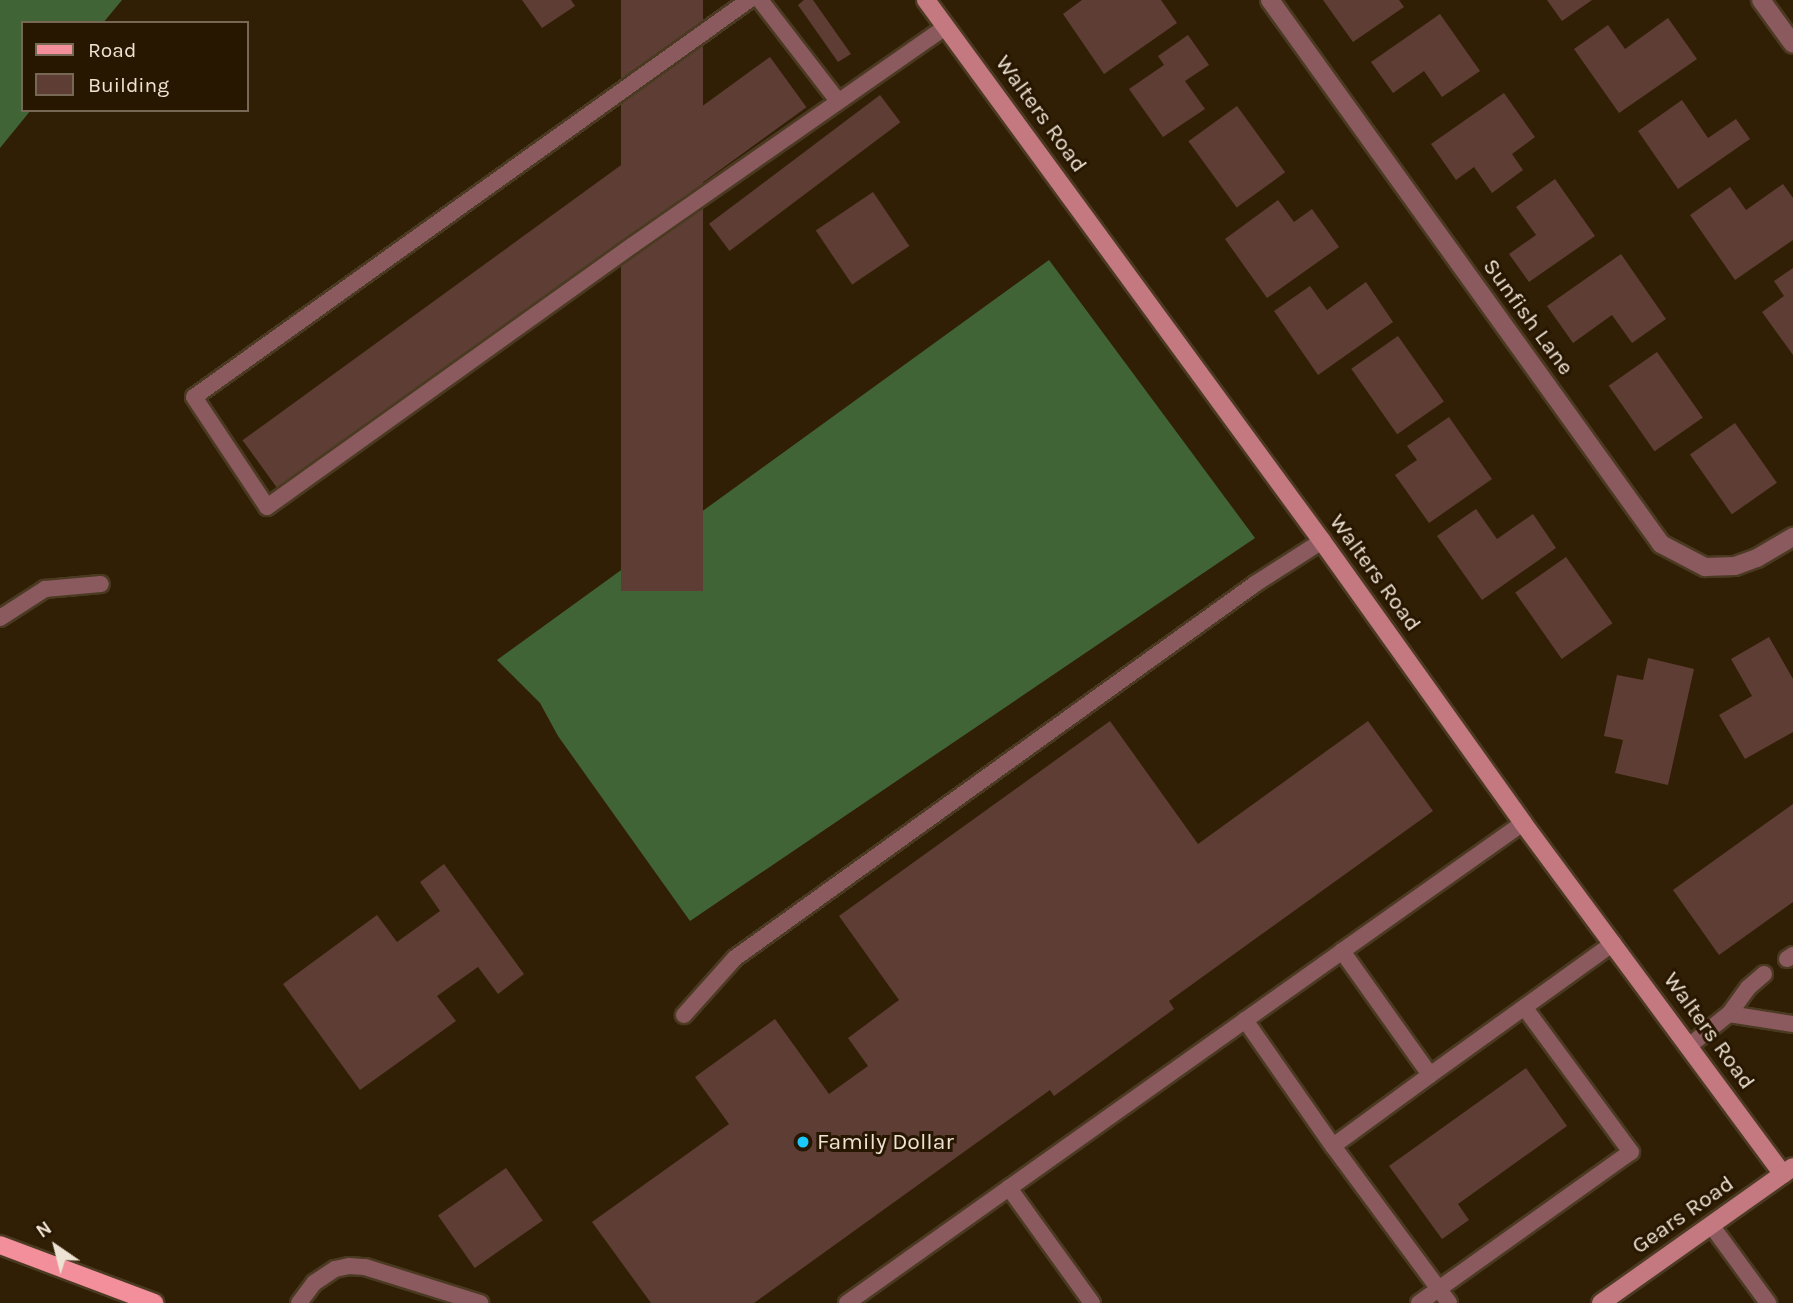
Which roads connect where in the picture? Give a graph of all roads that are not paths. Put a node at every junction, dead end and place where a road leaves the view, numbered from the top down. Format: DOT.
graph roads {
  1 [pos="749,0"];
  2 [pos="760,0"];
  3 [pos="926,0"];
  4 [pos="1270,0"];
  5 [pos="1761,0"];
  6 [pos="946,27"];
  7 [pos="1793,44"];
  8 [pos="838,101"];
  9 [pos="1793,537"];
  10 [pos="1322,541"];
  11 [pos="101,584"];
  12 [pos="0,618"];
  13 [pos="1523,823"];
  14 [pos="1614,943"];
  15 [pos="1342,951"];
  16 [pos="1764,974"];
  17 [pos="1525,1008"];
  18 [pos="1729,1014"];
  19 [pos="684,1015"];
  20 [pos="1245,1020"];
  21 [pos="1793,1024"];
  22 [pos="1689,1045"];
  23 [pos="1430,1074"];
  24 [pos="1333,1146"];
  25 [pos="1788,1171"];
  26 [pos="1009,1188"];
  27 [pos="1711,1225"];
  28 [pos="0,1245"];
  29 [pos="1438,1289"];
  30 [pos="1759,1300"];
  31 [pos="154,1303"];
  32 [pos="299,1303"];
  33 [pos="481,1303"];
  34 [pos="847,1303"];
  35 [pos="1092,1303"];
  36 [pos="1419,1303"];
  37 [pos="1449,1303"];
  38 [pos="1601,1303"];
  1 -- 8 [label="lane"];
  2 -- 8 [label="lane"];
  3 -- 6 [label="street, Walters Road"];
  4 -- 9 [label="street, Sunfish Lane"];
  5 -- 7 [label="street"];
  6 -- 8 [label="lane"];
  6 -- 10 [label="street, Walters Road"];
  10 -- 13 [label="street, Walters Road"];
  10 -- 19 [label="lane"];
  11 -- 12 [label="lane"];
  13 -- 14 [label="street, Walters Road"];
  13 -- 15 [label="lane"];
  14 -- 17 [label="lane"];
  14 -- 22 [label="street, Walters Road"];
  15 -- 20 [label="lane"];
  15 -- 23 [label="lane"];
  16 -- 18 [label="lane"];
  17 -- 23 [label="lane"];
  17 -- 29 [label="lane"];
  18 -- 21 [label="lane"];
  18 -- 22 [label="lane"];
  20 -- 24 [label="lane"];
  20 -- 26 [label="lane"];
  22 -- 25 [label="street, Walters Road"];
  23 -- 24 [label="lane"];
  24 -- 29 [label="lane"];
  25 -- 27 [label="street, Gears Road"];
  26 -- 34 [label="lane"];
  26 -- 35 [label="lane"];
  27 -- 30 [label="lane"];
  27 -- 38 [label="street, Gears Road"];
  28 -- 31 [label="main road"];
  29 -- 36 [label="lane"];
  29 -- 37 [label="lane"];
  32 -- 33 [label="lane"];
}
